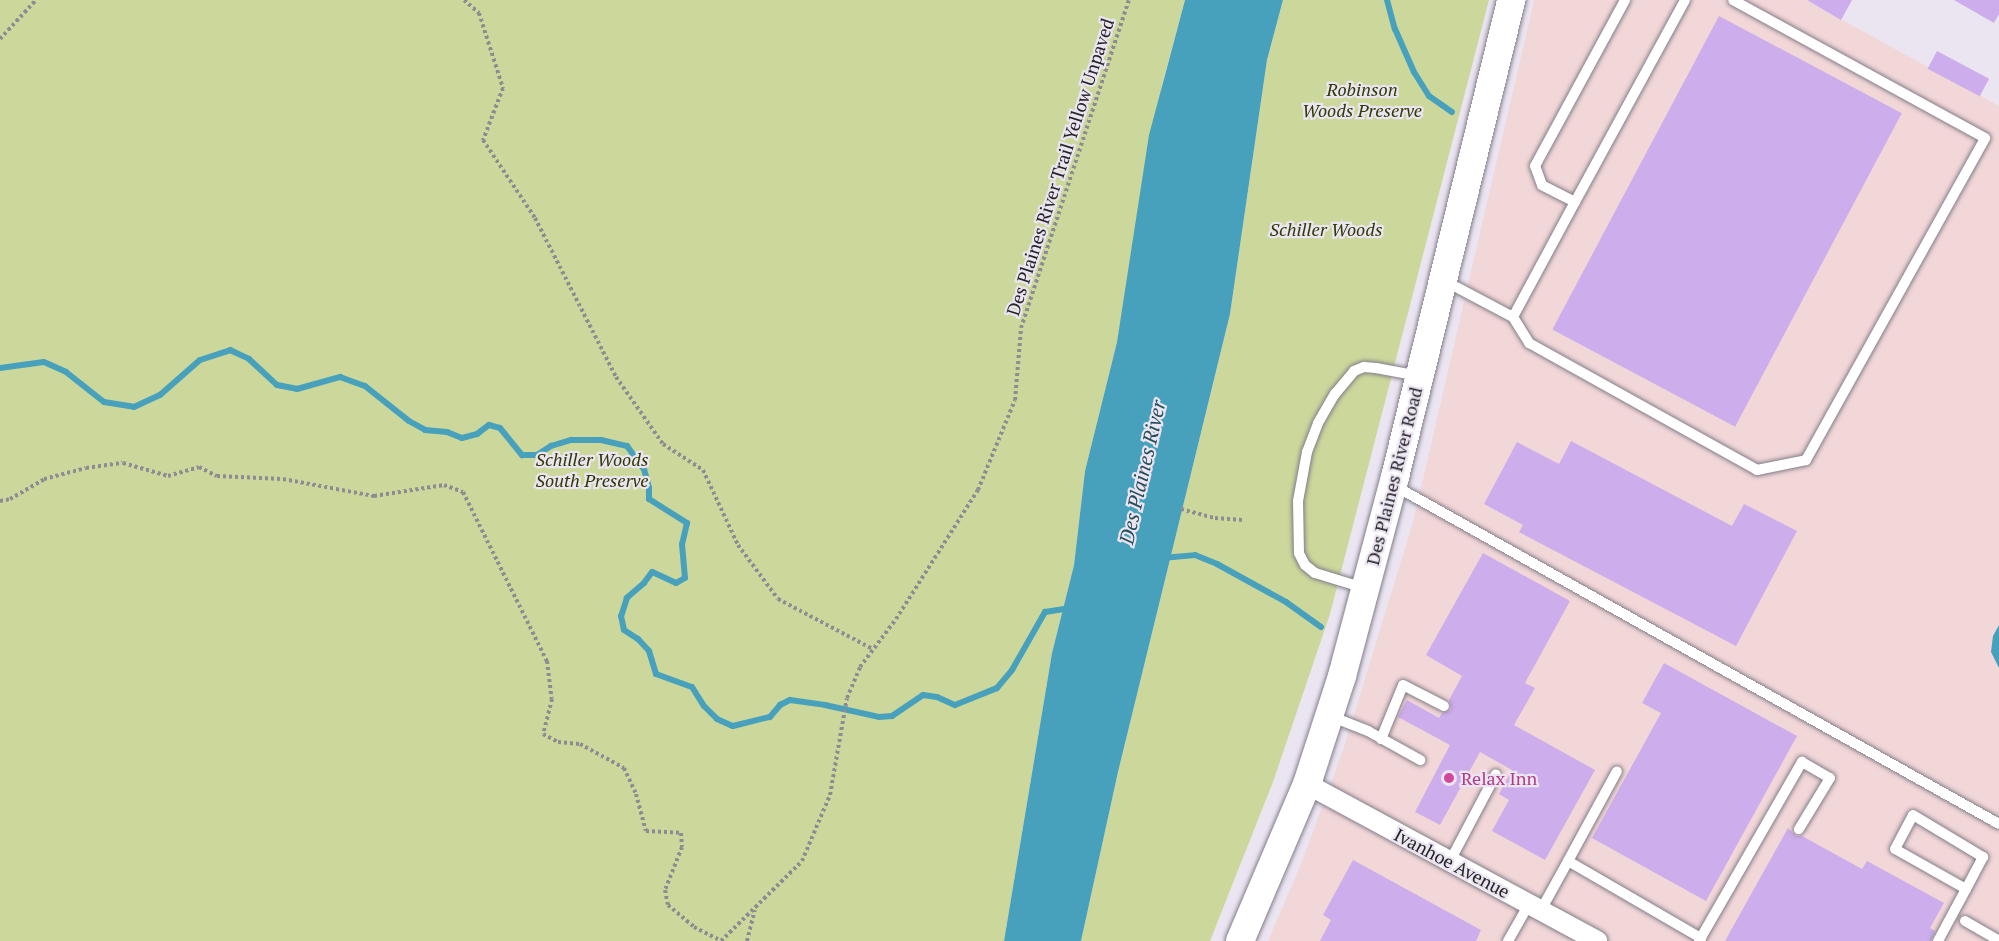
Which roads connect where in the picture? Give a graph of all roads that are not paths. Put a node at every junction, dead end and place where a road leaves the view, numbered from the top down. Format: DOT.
graph roads {
  1 [pos="1511,0"];
  2 [pos="1625,0"];
  3 [pos="1685,0"];
  4 [pos="1733,0"];
  5 [pos="1575,202"];
  6 [pos="1443,280"];
  7 [pos="1513,317"];
  8 [pos="1419,376"];
  9 [pos="1393,485"];
  10 [pos="1365,588"];
  11 [pos="1444,706"];
  12 [pos="1330,716"];
  13 [pos="1382,739"];
  14 [pos="1420,760"];
  15 [pos="1617,771"];
  16 [pos="1496,774"];
  17 [pos="1307,784"];
  18 [pos="1999,824"];
  19 [pos="1799,830"];
  20 [pos="1450,861"];
  21 [pos="1568,861"];
  22 [pos="1966,889"];
  23 [pos="1535,907"];
  24 [pos="1965,921"];
  25 [pos="1570,935"];
  26 [pos="1700,939"];
  27 [pos="1240,941"];
  28 [pos="1508,941"];
  29 [pos="1598,941"];
  30 [pos="1938,941"];
  31 [pos="1999,941"];
  1 -- 6 [label="main road, Des Plaines River Road"];
  2 -- 5 [label="lane"];
  3 -- 5 [label="lane"];
  4 -- 7 [label="lane"];
  5 -- 7 [label="lane"];
  6 -- 7 [label="lane"];
  6 -- 8 [label="main road, Des Plaines River Road"];
  8 -- 9 [label="main road, Des Plaines River Road"];
  8 -- 10 [label="lane"];
  9 -- 10 [label="main road, Des Plaines River Road"];
  9 -- 18 [label="lane"];
  10 -- 12 [label="main road, Des Plaines River Road"];
  11 -- 13 [label="lane"];
  12 -- 13 [label="lane"];
  12 -- 17 [label="main road, Des Plaines River Road"];
  13 -- 14 [label="lane"];
  15 -- 21 [label="lane"];
  16 -- 20 [label="lane"];
  17 -- 20 [label="street, Ivanhoe Avenue"];
  17 -- 27 [label="main road, Des Plaines River Road"];
  19 -- 26 [label="lane"];
  20 -- 23 [label="street, Ivanhoe Avenue"];
  21 -- 23 [label="lane"];
  21 -- 26 [label="lane"];
  22 -- 22 [label="lane"];
  22 -- 30 [label="lane"];
  23 -- 25 [label="street, Ivanhoe Avenue"];
  23 -- 28 [label="lane"];
  24 -- 31 [label="lane"];
  25 -- 29 [label="street, Ivanhoe Avenue"];
}
